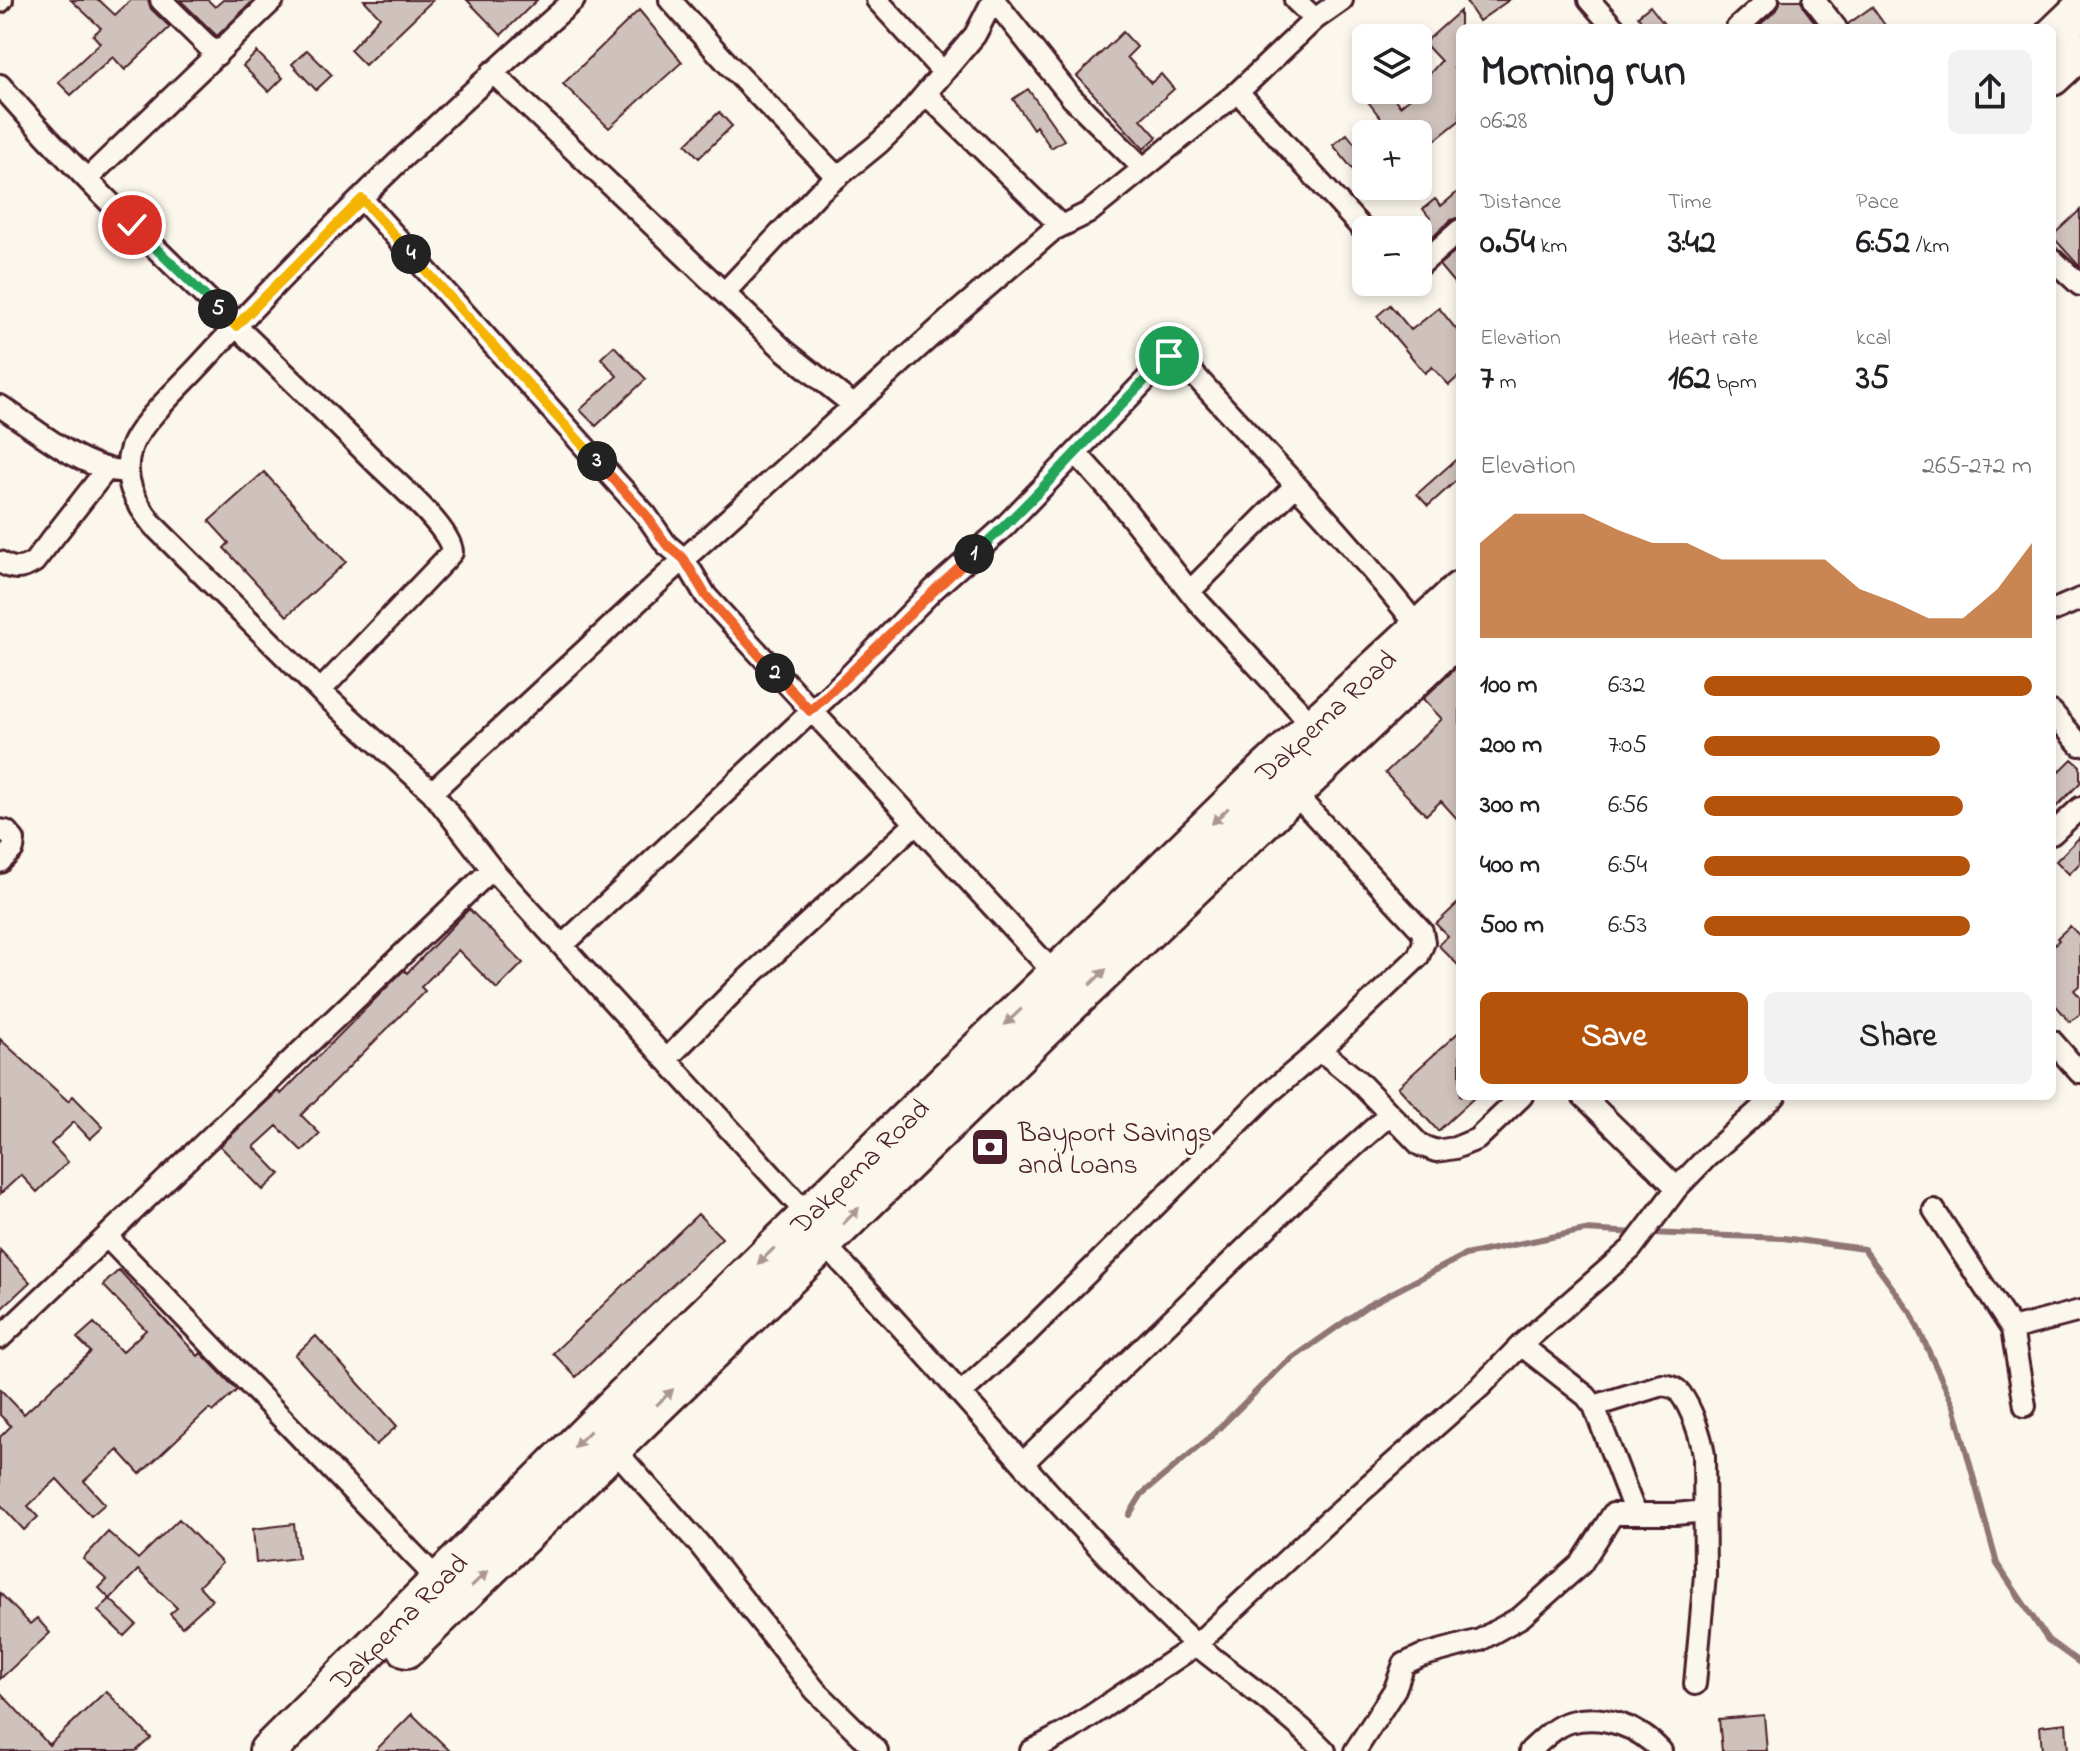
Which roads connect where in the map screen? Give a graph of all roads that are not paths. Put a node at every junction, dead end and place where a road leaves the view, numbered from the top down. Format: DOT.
graph roads {
  1 [pos="161,0"];
  2 [pos="273,0"];
  3 [pos="574,0"];
  4 [pos="670,0"];
  5 [pos="877,0"];
  6 [pos="994,0"];
  7 [pos="1295,0"];
  8 [pos="1342,0"];
  9 [pos="1589,0"];
  10 [pos="1768,0"];
  11 [pos="1814,0"];
  12 [pos="2080,10"];
  13 [pos="1315,19"];
  14 [pos="1610,24"];
  15 [pos="1741,24"];
  16 [pos="1833,24"];
  17 [pos="2056,33"];
  18 [pos="2080,51"];
  19 [pos="217,55"];
  20 [pos="492,72"];
  21 [pos="943,72"];
  22 [pos="2056,73"];
  23 [pos="2,91"];
  24 [pos="1238,92"];
  25 [pos="926,94"];
  26 [pos="1143,168"];
  27 [pos="836,176"];
  28 [pos="87,179"];
  29 [pos="362,199"];
  30 [pos="1352,218"];
  31 [pos="1061,226"];
  32 [pos="1456,234"];
  33 [pos="1432,255"];
  34 [pos="2056,263"];
  35 [pos="2080,285"];
  36 [pos="724,293"];
  37 [pos="236,326"];
  38 [pos="853,405"];
  39 [pos="0,406"];
  40 [pos="1077,454"];
  41 [pos="106,470"];
  42 [pos="127,472"];
  43 [pos="1296,485"];
  44 [pos="684,559"];
  45 [pos="0,562"];
  46 [pos="1190,591"];
  47 [pos="1456,594"];
  48 [pos="2080,599"];
  49 [pos="2056,609"];
  50 [pos="1419,628"];
  51 [pos="1456,639"];
  52 [pos="320,691"];
  53 [pos="810,711"];
  54 [pos="2056,717"];
  55 [pos="1313,725"];
  56 [pos="2080,745"];
  57 [pos="432,792"];
  58 [pos="1293,792"];
  59 [pos="2080,808"];
  60 [pos="915,824"];
  61 [pos="0,830"];
  62 [pos="2056,830"];
  63 [pos="0,862"];
  64 [pos="492,869"];
  65 [pos="564,944"];
  66 [pos="1056,975"];
  67 [pos="2056,1046"];
  68 [pos="1320,1050"];
  69 [pos="666,1060"];
  70 [pos="2080,1073"];
  71 [pos="1518,1100"];
  72 [pos="1587,1100"];
  73 [pos="1771,1100"];
  74 [pos="1389,1115"];
  75 [pos="1677,1188"];
  76 [pos="1934,1210"];
  77 [pos="816,1230"];
  78 [pos="108,1238"];
  79 [pos="2080,1311"];
  80 [pos="2012,1329"];
  81 [pos="0,1338"];
  82 [pos="1521,1345"];
  83 [pos="961,1393"];
  84 [pos="1594,1406"];
  85 [pos="2025,1406"];
  86 [pos="613,1448"];
  87 [pos="1024,1462"];
  88 [pos="1705,1511"];
  89 [pos="1635,1513"];
  90 [pos="440,1582"];
  91 [pos="1196,1645"];
  92 [pos="1695,1684"];
  93 [pos="268,1751"];
  94 [pos="303,1751"];
  95 [pos="877,1751"];
  96 [pos="1031,1751"];
  97 [pos="1325,1751"];
  98 [pos="1355,1751"];
  99 [pos="1530,1751"];
  100 [pos="1661,1751"];
  1 -- 19 [label="street"];
  2 -- 19 [label="street"];
  3 -- 20 [label="street"];
  4 -- 27 [label="street"];
  5 -- 21 [label="street"];
  6 -- 21 [label="street"];
  6 -- 26 [label="street"];
  7 -- 13 [label="street"];
  8 -- 13 [label="street"];
  9 -- 14 [label="street"];
  10 -- 15 [label="street"];
  11 -- 16 [label="street"];
  12 -- 17 [label="highway"];
  13 -- 24 [label="street"];
  18 -- 22 [label="highway"];
  19 -- 28 [label="street"];
  20 -- 29 [label="street"];
  20 -- 36 [label="street"];
  21 -- 25 [label="street"];
  23 -- 28 [label="street"];
  24 -- 26 [label="street"];
  24 -- 30 [label="street"];
  25 -- 27 [label="street"];
  25 -- 31 [label="street"];
  26 -- 31 [label="street"];
  27 -- 36 [label="street"];
  28 -- 37 [label="street"];
  29 -- 37 [label="street"];
  29 -- 44 [label="street"];
  31 -- 38 [label="street"];
  32 -- 33 [label="street"];
  34 -- 35 [label="street"];
  36 -- 38 [label="street"];
  37 -- 42 [label="street"];
  37 -- 52 [label="street"];
  38 -- 44 [label="street"];
  39 -- 41 [label="street"];
  40 -- 43 [label="street"];
  40 -- 46 [label="street"];
  40 -- 53 [label="street"];
  41 -- 42 [label="street"];
  41 -- 45 [label="street"];
  42 -- 52 [label="street"];
  43 -- 46 [label="street"];
  43 -- 50 [label="street"];
  44 -- 53 [label="street"];
  44 -- 57 [label="street"];
  46 -- 55 [label="street"];
  47 -- 50 [label="highway, Dakpema Road"];
  48 -- 49 [label="street"];
  50 -- 55 [label="highway, Dakpema Road"];
  51 -- 58 [label="highway, Dakpema Road"];
  52 -- 57 [label="street"];
  53 -- 60 [label="street"];
  53 -- 65 [label="street"];
  54 -- 56 [label="street"];
  55 -- 66 [label="highway, Dakpema Road, one-way"];
  57 -- 64 [label="street"];
  58 -- 68 [label="street"];
  77 -- 58 [label="highway, Dakpema Road, one-way"];
  59 -- 62 [label="street"];
  60 -- 66 [label="street"];
  60 -- 69 [label="street"];
  61 -- 63 [label="street"];
  64 -- 65 [label="street"];
  64 -- 78 [label="street"];
  65 -- 69 [label="street"];
  66 -- 77 [label="highway, Dakpema Road, one-way"];
  67 -- 70 [label="street"];
  68 -- 74 [label="street"];
  68 -- 83 [label="street"];
  69 -- 77 [label="street"];
  71 -- 74 [label="street"];
  72 -- 75 [label="street"];
  73 -- 75 [label="street"];
  74 -- 87 [label="street"];
  75 -- 82 [label="street"];
  76 -- 80 [label="street"];
  77 -- 83 [label="street"];
  86 -- 77 [label="highway, Dakpema Road, one-way"];
  77 -- 90 [label="highway, Dakpema Road, one-way"];
  78 -- 81 [label="street"];
  78 -- 90 [label="street"];
  79 -- 80 [label="street"];
  80 -- 85 [label="street"];
  82 -- 84 [label="street"];
  82 -- 91 [label="street"];
  83 -- 87 [label="street"];
  84 -- 88 [label="street"];
  84 -- 89 [label="street"];
  94 -- 86 [label="highway, Dakpema Road, one-way"];
  86 -- 95 [label="street"];
  87 -- 91 [label="street"];
  88 -- 89 [label="street"];
  88 -- 92 [label="street"];
  89 -- 98 [label="street"];
  90 -- 93 [label="highway, Dakpema Road"];
  91 -- 96 [label="street"];
  91 -- 97 [label="street"];
  99 -- 100 [label="street"];
}
